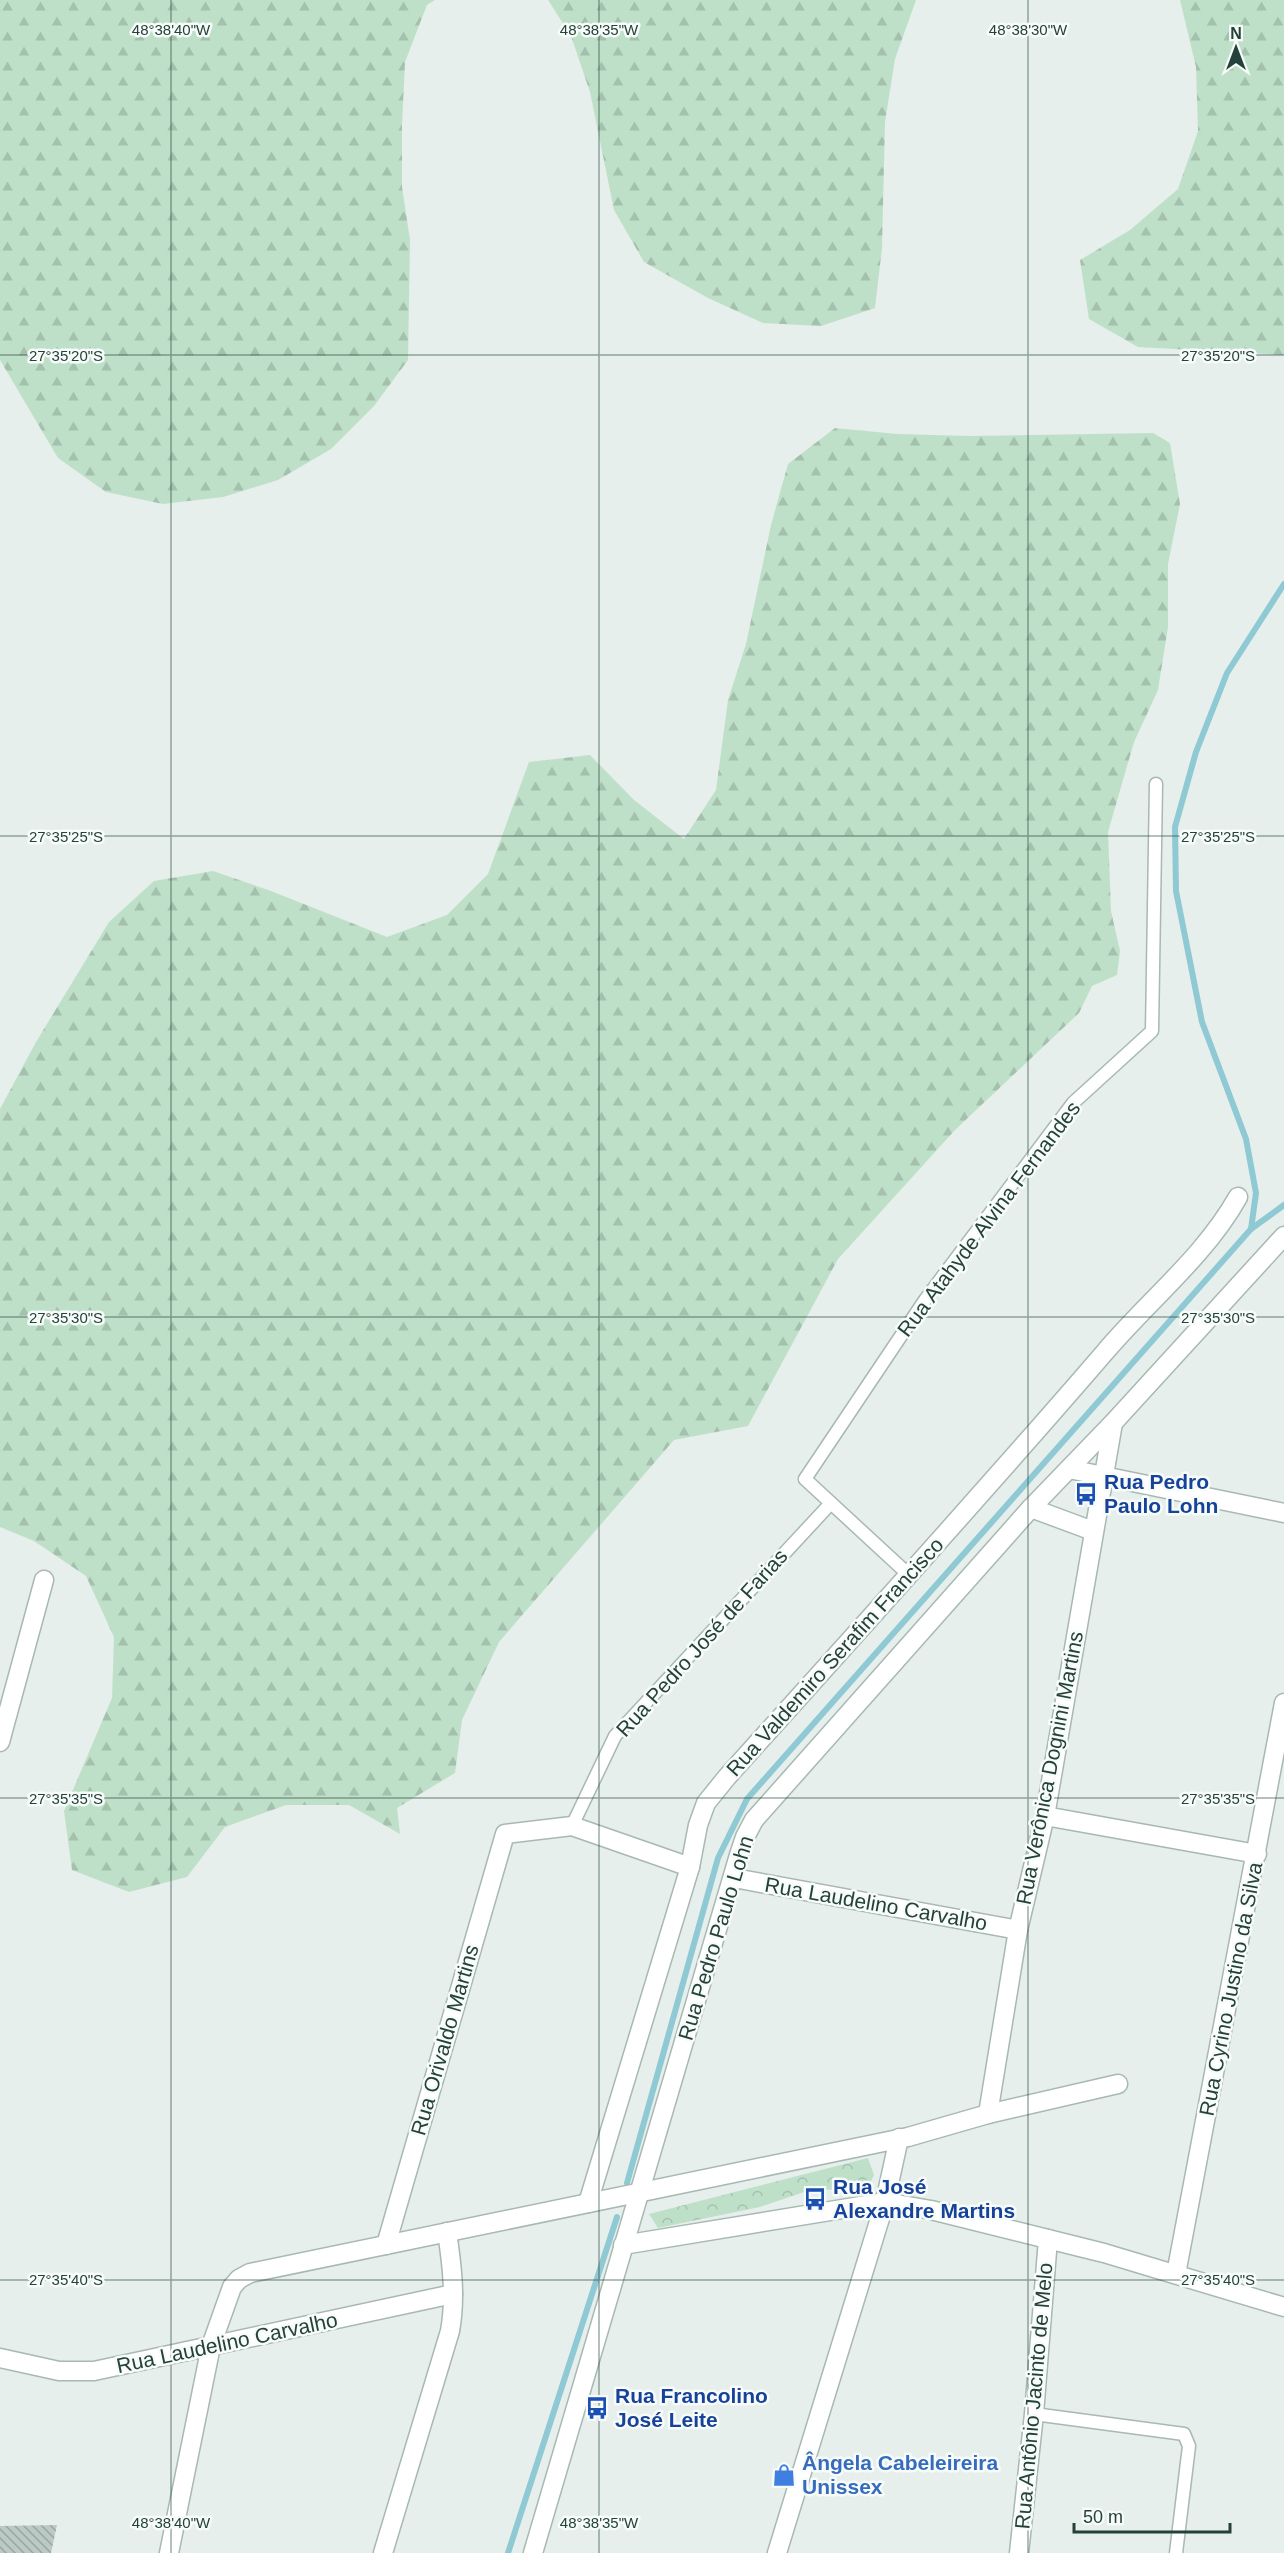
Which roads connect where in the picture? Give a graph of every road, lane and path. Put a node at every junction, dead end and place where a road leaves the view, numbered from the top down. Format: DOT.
graph roads {
  1 [pos="1156,784"];
  2 [pos="1238,1197"];
  3 [pos="1284,1236"];
  4 [pos="1113,1422"];
  5 [pos="1069,1469"];
  6 [pos="1104,1477"];
  7 [pos="831,1503"];
  8 [pos="1031,1508"];
  9 [pos="1284,1513"];
  10 [pos="1094,1531"];
  11 [pos="909,1575"];
  12 [pos="44,1580"];
  13 [pos="1284,1703"];
  14 [pos="0,1742"];
  15 [pos="1045,1816"];
  16 [pos="572,1826"];
  17 [pos="1257,1854"];
  18 [pos="690,1866"];
  19 [pos="734,1878"];
  20 [pos="1018,1930"];
  21 [pos="1118,2084"];
  22 [pos="988,2114"];
  23 [pos="899,2138"];
  24 [pos="638,2192"];
  25 [pos="885,2202"];
  26 [pos="588,2203"];
  27 [pos="447,2232"];
  28 [pos="1048,2239"];
  29 [pos="386,2245"];
  30 [pos="623,2245"];
  31 [pos="1176,2274"];
  32 [pos="453,2294"];
  33 [pos="1284,2307"];
  34 [pos="211,2346"];
  35 [pos="0,2358"];
  36 [pos="1034,2414"];
  37 [pos="169,2553"];
  38 [pos="383,2553"];
  39 [pos="533,2553"];
  40 [pos="777,2553"];
  41 [pos="1019,2553"];
  42 [pos="1176,2553"];
  1 -- 7 [label="lane, Rua Atahyde Alvina Fernandes"];
  2 -- 11 [label="street, Rua Valdemiro Serafim Francisco"];
  3 -- 4 [label="street, Rua Pedro Paulo Lohn"];
  4 -- 5 [label="street, Rua Pedro Paulo Lohn"];
  4 -- 6 [label="street, Rua Verônica Dognini Martins"];
  5 -- 6 [label="street"];
  5 -- 8 [label="street, Rua Pedro Paulo Lohn"];
  6 -- 9 [label="street"];
  6 -- 10 [label="street, Rua Verônica Dognini Martins"];
  7 -- 11 [label="lane, Rua Atahyde Alvina Fernandes"];
  7 -- 16 [label="lane, Rua Pedro José de Farias"];
  8 -- 10 [label="street"];
  8 -- 19 [label="street, Rua Pedro Paulo Lohn"];
  10 -- 15 [label="street, Rua Verônica Dognini Martins"];
  11 -- 18 [label="street, Rua Valdemiro Serafim Francisco"];
  12 -- 14 [label="street"];
  13 -- 17 [label="street, Rua Cyrino Justino da Silva"];
  15 -- 17 [label="street"];
  15 -- 20 [label="street, Rua Verônica Dognini Martins"];
  16 -- 18 [label="street"];
  16 -- 29 [label="street, Rua Orivaldo Martins"];
  17 -- 31 [label="street, Rua Cyrino Justino da Silva"];
  18 -- 26 [label="street, Rua Valdemiro Serafim Francisco"];
  19 -- 20 [label="street, Rua Laudelino Carvalho"];
  19 -- 24 [label="street, Rua Pedro Paulo Lohn"];
  20 -- 22 [label="street, Rua Verônica Dognini Martins"];
  21 -- 22 [label="street"];
  22 -- 23 [label="street"];
  23 -- 24 [label="street"];
  23 -- 25 [label="street"];
  24 -- 26 [label="street"];
  24 -- 30 [label="street"];
  25 -- 28 [label="street"];
  25 -- 30 [label="street"];
  25 -- 40 [label="street"];
  26 -- 27 [label="street"];
  27 -- 29 [label="street"];
  27 -- 32 [label="street"];
  28 -- 31 [label="street"];
  28 -- 36 [label="street, Rua Antônio Jacinto de Melo"];
  29 -- 34 [label="street"];
  30 -- 39 [label="street"];
  31 -- 33 [label="street"];
  32 -- 34 [label="street, Rua Laudelino Carvalho"];
  32 -- 38 [label="street"];
  34 -- 35 [label="street, Rua Laudelino Carvalho"];
  34 -- 37 [label="street"];
  36 -- 41 [label="street, Rua Antônio Jacinto de Melo"];
  36 -- 42 [label="lane"];
}
